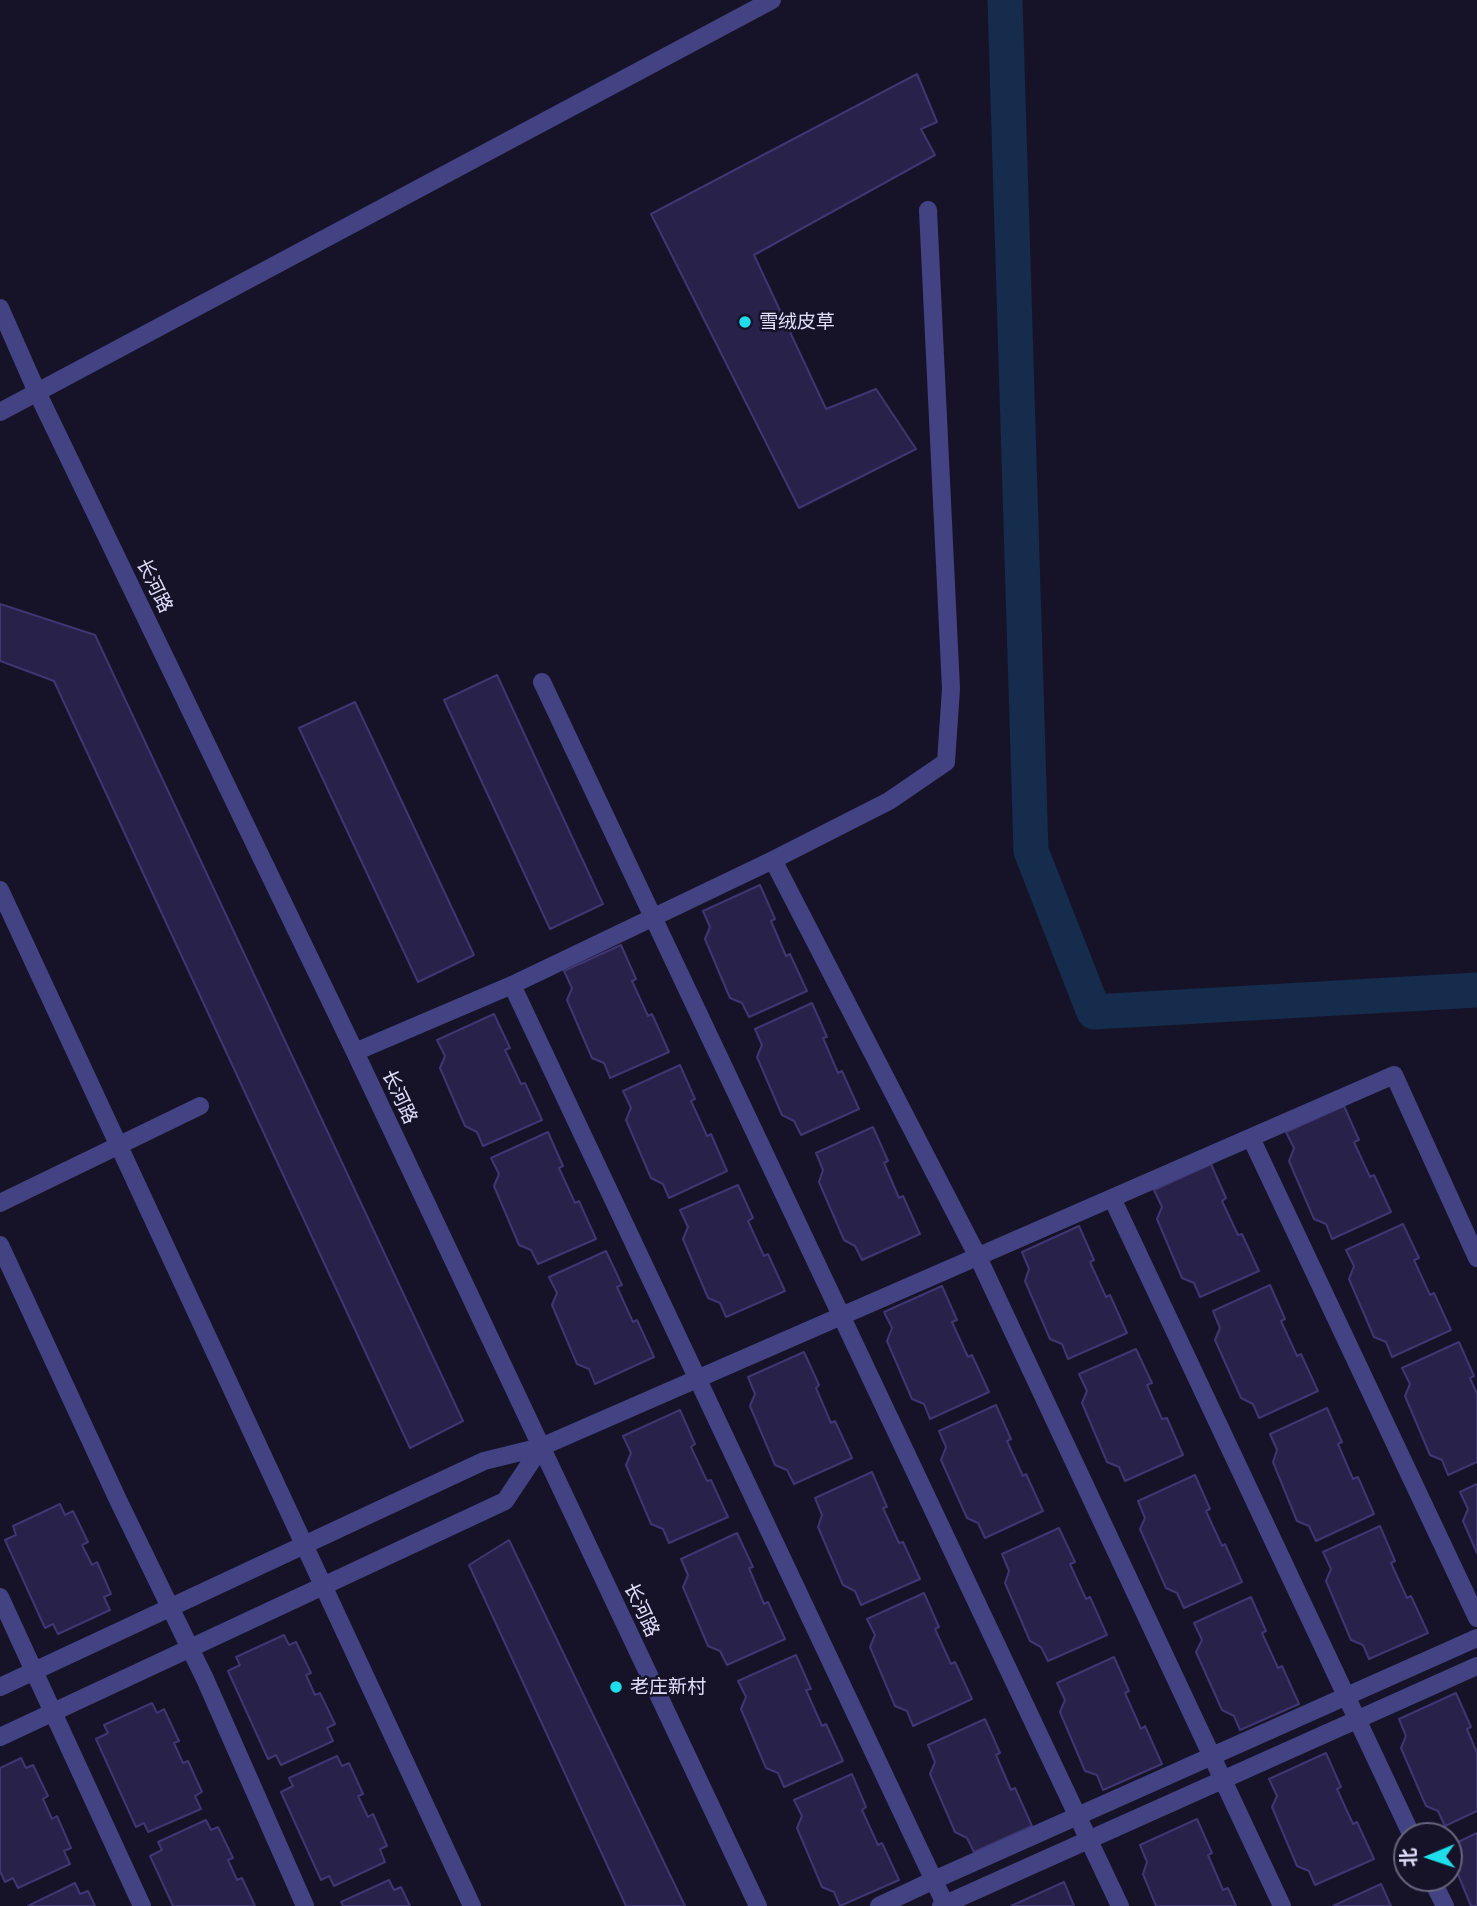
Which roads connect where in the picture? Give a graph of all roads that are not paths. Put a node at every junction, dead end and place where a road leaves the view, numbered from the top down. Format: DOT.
graph roads {
  1 [pos="772,0"];
  2 [pos="928,210"];
  3 [pos="0,308"];
  4 [pos="37,392"];
  5 [pos="0,412"];
  6 [pos="542,682"];
  7 [pos="774,860"];
  8 [pos="0,890"];
  9 [pos="653,918"];
  10 [pos="512,985"];
  11 [pos="355,1052"];
  12 [pos="200,1106"];
  13 [pos="1251,1138"];
  14 [pos="120,1146"];
  15 [pos="1112,1198"];
  16 [pos="0,1203"];
  17 [pos="0,1245"];
  18 [pos="978,1257"];
  19 [pos="1477,1258"];
  20 [pos="841,1316"];
  21 [pos="698,1379"];
  22 [pos="541,1447"];
  23 [pos="304,1545"];
  24 [pos="323,1586"];
  25 [pos="0,1597"];
  26 [pos="170,1608"];
  27 [pos="1477,1618"];
  28 [pos="1477,1638"];
  29 [pos="190,1648"];
  30 [pos="1477,1665"];
  31 [pos="34,1671"];
  32 [pos="0,1687"];
  33 [pos="1346,1696"];
  34 [pos="53,1712"];
  35 [pos="1357,1720"];
  36 [pos="0,1737"];
  37 [pos="1212,1756"];
  38 [pos="1223,1779"];
  39 [pos="1077,1816"];
  40 [pos="1405,1822"];
  41 [pos="1089,1840"];
  42 [pos="934,1880"];
  43 [pos="944,1905"];
  44 [pos="142,1906"];
  45 [pos="305,1906"];
  46 [pos="472,1906"];
  47 [pos="758,1906"];
  48 [pos="879,1906"];
  49 [pos="1120,1906"];
  50 [pos="1282,1906"];
  1 -- 4 [label="street"];
  2 -- 7 [label="street"];
  3 -- 4 [label="street, 长河路"];
  4 -- 5 [label="street"];
  4 -- 11 [label="street, 长河路"];
  6 -- 9 [label="street"];
  7 -- 9 [label="street"];
  7 -- 18 [label="street"];
  8 -- 14 [label="street"];
  9 -- 10 [label="street"];
  9 -- 20 [label="street"];
  10 -- 11 [label="street"];
  10 -- 21 [label="street"];
  11 -- 22 [label="street, 长河路"];
  12 -- 14 [label="street"];
  13 -- 15 [label="street"];
  13 -- 19 [label="street"];
  13 -- 27 [label="street"];
  14 -- 16 [label="street"];
  14 -- 23 [label="street"];
  15 -- 18 [label="street"];
  15 -- 33 [label="street"];
  17 -- 26 [label="street"];
  18 -- 20 [label="street"];
  18 -- 37 [label="street"];
  20 -- 21 [label="street"];
  20 -- 39 [label="street"];
  21 -- 22 [label="street"];
  21 -- 42 [label="street"];
  22 -- 23 [label="street"];
  22 -- 24 [label="street"];
  22 -- 47 [label="street, 长河路"];
  23 -- 24 [label="street"];
  23 -- 26 [label="street"];
  24 -- 29 [label="street"];
  24 -- 46 [label="street"];
  25 -- 31 [label="street"];
  26 -- 29 [label="street"];
  26 -- 31 [label="street"];
  28 -- 33 [label="street"];
  29 -- 34 [label="street"];
  29 -- 45 [label="street"];
  30 -- 35 [label="street"];
  31 -- 32 [label="street"];
  31 -- 34 [label="street"];
  33 -- 35 [label="street"];
  33 -- 37 [label="street"];
  34 -- 36 [label="street"];
  34 -- 44 [label="street"];
  35 -- 38 [label="street"];
  35 -- 40 [label="street"];
  37 -- 38 [label="street"];
  37 -- 39 [label="street"];
  38 -- 41 [label="street"];
  38 -- 50 [label="street"];
  39 -- 41 [label="street"];
  39 -- 42 [label="street"];
  41 -- 43 [label="street"];
  41 -- 49 [label="street"];
  42 -- 43 [label="street"];
  42 -- 48 [label="street"];
}
